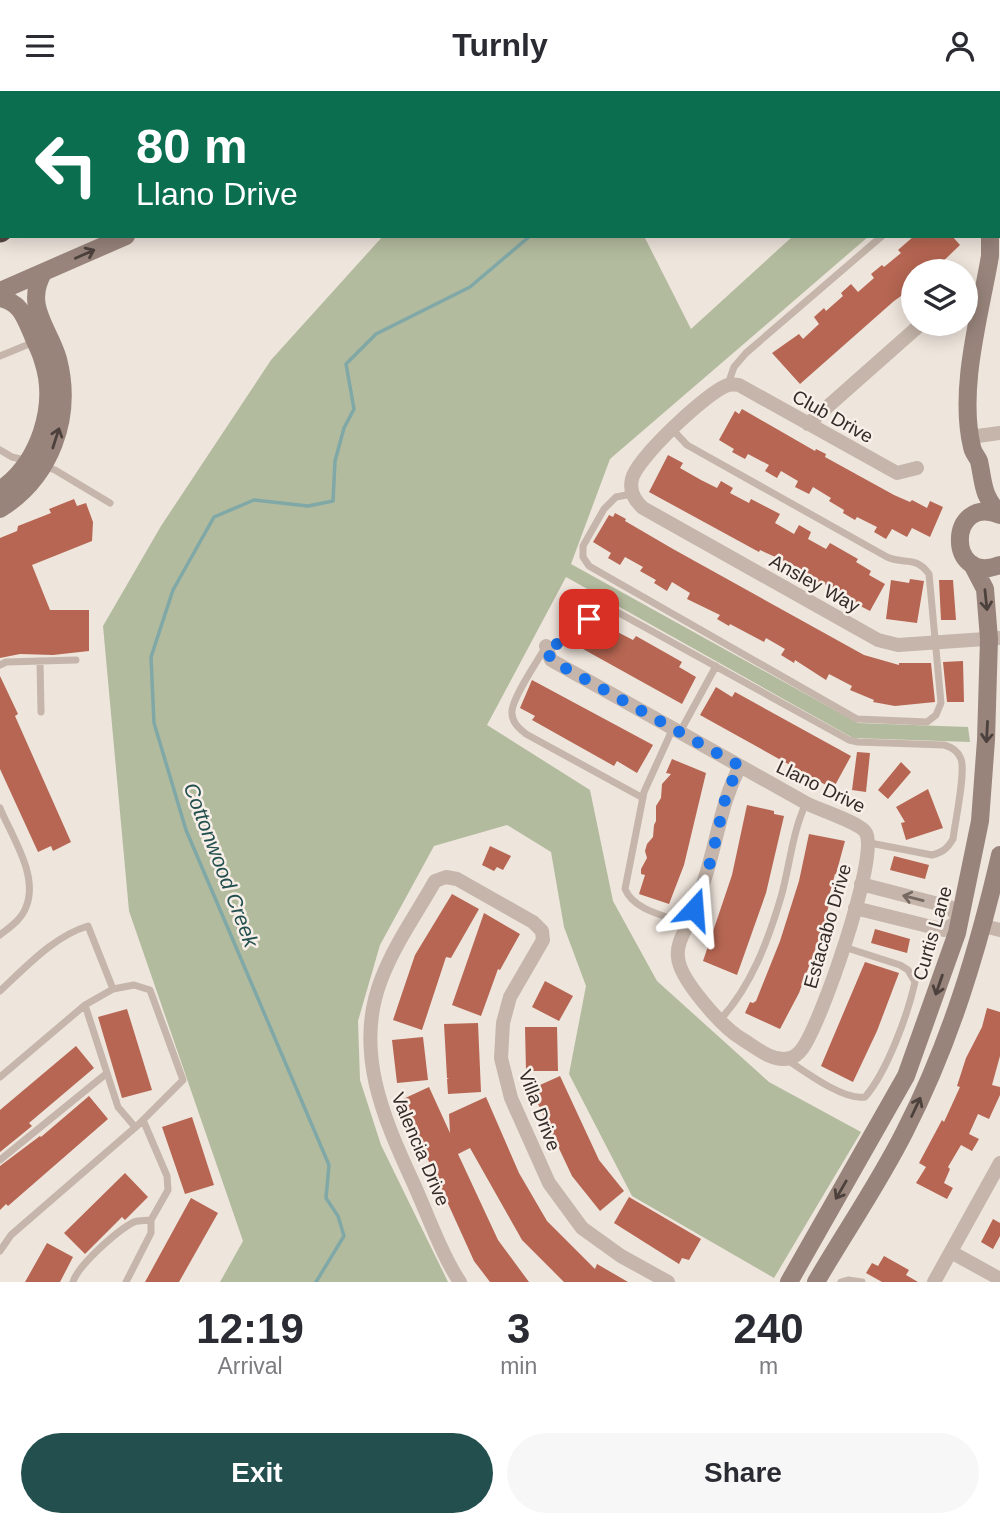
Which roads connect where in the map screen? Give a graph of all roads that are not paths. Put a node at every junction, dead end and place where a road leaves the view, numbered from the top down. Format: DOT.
graph roads {
  1 [pos="122,238"];
  2 [pos="880,238"];
  3 [pos="990,238"];
  4 [pos="43,273"];
  5 [pos="978,290"];
  6 [pos="0,291"];
  7 [pos="0,298"];
  8 [pos="907,336"];
  9 [pos="971,336"];
  10 [pos="42,339"];
  11 [pos="0,356"];
  12 [pos="730,385"];
  13 [pos="808,424"];
  14 [pos="672,429"];
  15 [pos="1000,433"];
  16 [pos="971,444"];
  17 [pos="0,450"];
  18 [pos="36,463"];
  19 [pos="917,468"];
  20 [pos="0,490"];
  21 [pos="632,493"];
  22 [pos="110,503"];
  23 [pos="0,509"];
  24 [pos="1000,515"];
  25 [pos="967,520"];
  26 [pos="971,564"];
  27 [pos="1000,565"];
  28 [pos="995,638"];
  29 [pos="936,643"];
  30 [pos="546,646"];
  31 [pos="76,660"];
  32 [pos="40,661"];
  33 [pos="0,665"];
  34 [pos="716,666"];
  35 [pos="41,712"];
  36 [pos="676,730"];
  37 [pos="740,766"];
  38 [pos="643,798"];
  39 [pos="806,803"];
  40 [pos="0,808"];
  41 [pos="868,837"];
  42 [pos="1000,855"];
  43 [pos="444,877"];
  44 [pos="861,884"];
  45 [pos="855,908"];
  46 [pos="960,920"];
  47 [pos="688,924"];
  48 [pos="992,928"];
  49 [pos="0,935"];
  50 [pos="844,947"];
  51 [pos="113,989"];
  52 [pos="0,991"];
  53 [pos="85,1005"];
  54 [pos="719,1021"];
  55 [pos="786,1059"];
  56 [pos="107,1073"];
  57 [pos="0,1077"];
  58 [pos="143,1120"];
  59 [pos="135,1127"];
  60 [pos="0,1160"];
  61 [pos="1000,1163"];
  62 [pos="151,1220"];
  63 [pos="0,1251"];
  64 [pos="951,1252"];
  65 [pos="1000,1279"];
  66 [pos="73,1282"];
  67 [pos="125,1282"];
  68 [pos="460,1282"];
  69 [pos="668,1282"];
  70 [pos="789,1282"];
  71 [pos="816,1282"];
  72 [pos="841,1282"];
  73 [pos="862,1282"];
  74 [pos="934,1282"];
  4 -- 1 [label="street, one-way"];
  2 -- 12 [label="lane"];
  3 -- 5 [label="street"];
  4 -- 6 [label="street"];
  4 -- 10 [label="street"];
  7 -- 10 [label="street"];
  8 -- 13 [label="street"];
  9 -- 16 [label="street"];
  10 -- 11 [label="lane"];
  10 -- 18 [label="street"];
  12 -- 13 [label="street, Club Drive"];
  12 -- 14 [label="street"];
  13 -- 19 [label="street, Club Drive"];
  14 -- 21 [label="street"];
  14 -- 29 [label="lane"];
  15 -- 16 [label="street"];
  16 -- 24 [label="street"];
  16 -- 25 [label="street"];
  17 -- 18 [label="lane"];
  18 -- 20 [label="street"];
  18 -- 22 [label="lane"];
  18 -- 23 [label="street"];
  21 -- 29 [label="street, Ansley Way"];
  21 -- 29 [label="lane"];
  24 -- 25 [label="street"];
  25 -- 26 [label="street, Curtis Lane"];
  26 -- 27 [label="street"];
  26 -- 28 [label="street, Curtis Lane, one-way"];
  28 -- 29 [label="street, Ansley Way"];
  28 -- 46 [label="street, Curtis Lane, one-way"];
  30 -- 34 [label="lane"];
  30 -- 36 [label="street, Llano Drive"];
  30 -- 38 [label="lane"];
  31 -- 32 [label="lane"];
  32 -- 33 [label="lane"];
  32 -- 35 [label="lane"];
  34 -- 36 [label="lane"];
  34 -- 41 [label="lane"];
  36 -- 37 [label="street, Llano Drive"];
  36 -- 38 [label="lane"];
  37 -- 39 [label="street, Llano Drive"];
  37 -- 47 [label="street"];
  38 -- 47 [label="lane"];
  39 -- 41 [label="street, Llano Drive"];
  39 -- 54 [label="lane"];
  40 -- 49 [label="lane"];
  41 -- 44 [label="street, Estacabo Drive"];
  42 -- 48 [label="street"];
  43 -- 68 [label="street, Valencia Drive"];
  43 -- 69 [label="street, Villa Drive"];
  44 -- 45 [label="street, Estacabo Drive"];
  46 -- 44 [label="street, one-way"];
  45 -- 46 [label="street"];
  45 -- 50 [label="street, Estacabo Drive"];
  46 -- 48 [label="street"];
  46 -- 70 [label="street, Curtis Lane, one-way"];
  47 -- 54 [label="street"];
  71 -- 48 [label="street, one-way"];
  50 -- 55 [label="street, Estacabo Drive"];
  50 -- 55 [label="lane"];
  51 -- 52 [label="lane"];
  51 -- 53 [label="lane"];
  51 -- 58 [label="lane"];
  53 -- 56 [label="lane"];
  53 -- 57 [label="lane"];
  54 -- 55 [label="street"];
  56 -- 59 [label="lane"];
  56 -- 60 [label="lane"];
  58 -- 59 [label="lane"];
  58 -- 62 [label="lane"];
  59 -- 63 [label="lane"];
  61 -- 64 [label="street"];
  62 -- 66 [label="lane"];
  62 -- 67 [label="lane"];
  64 -- 65 [label="street"];
  64 -- 74 [label="street"];
  72 -- 73 [label="lane"];
}
